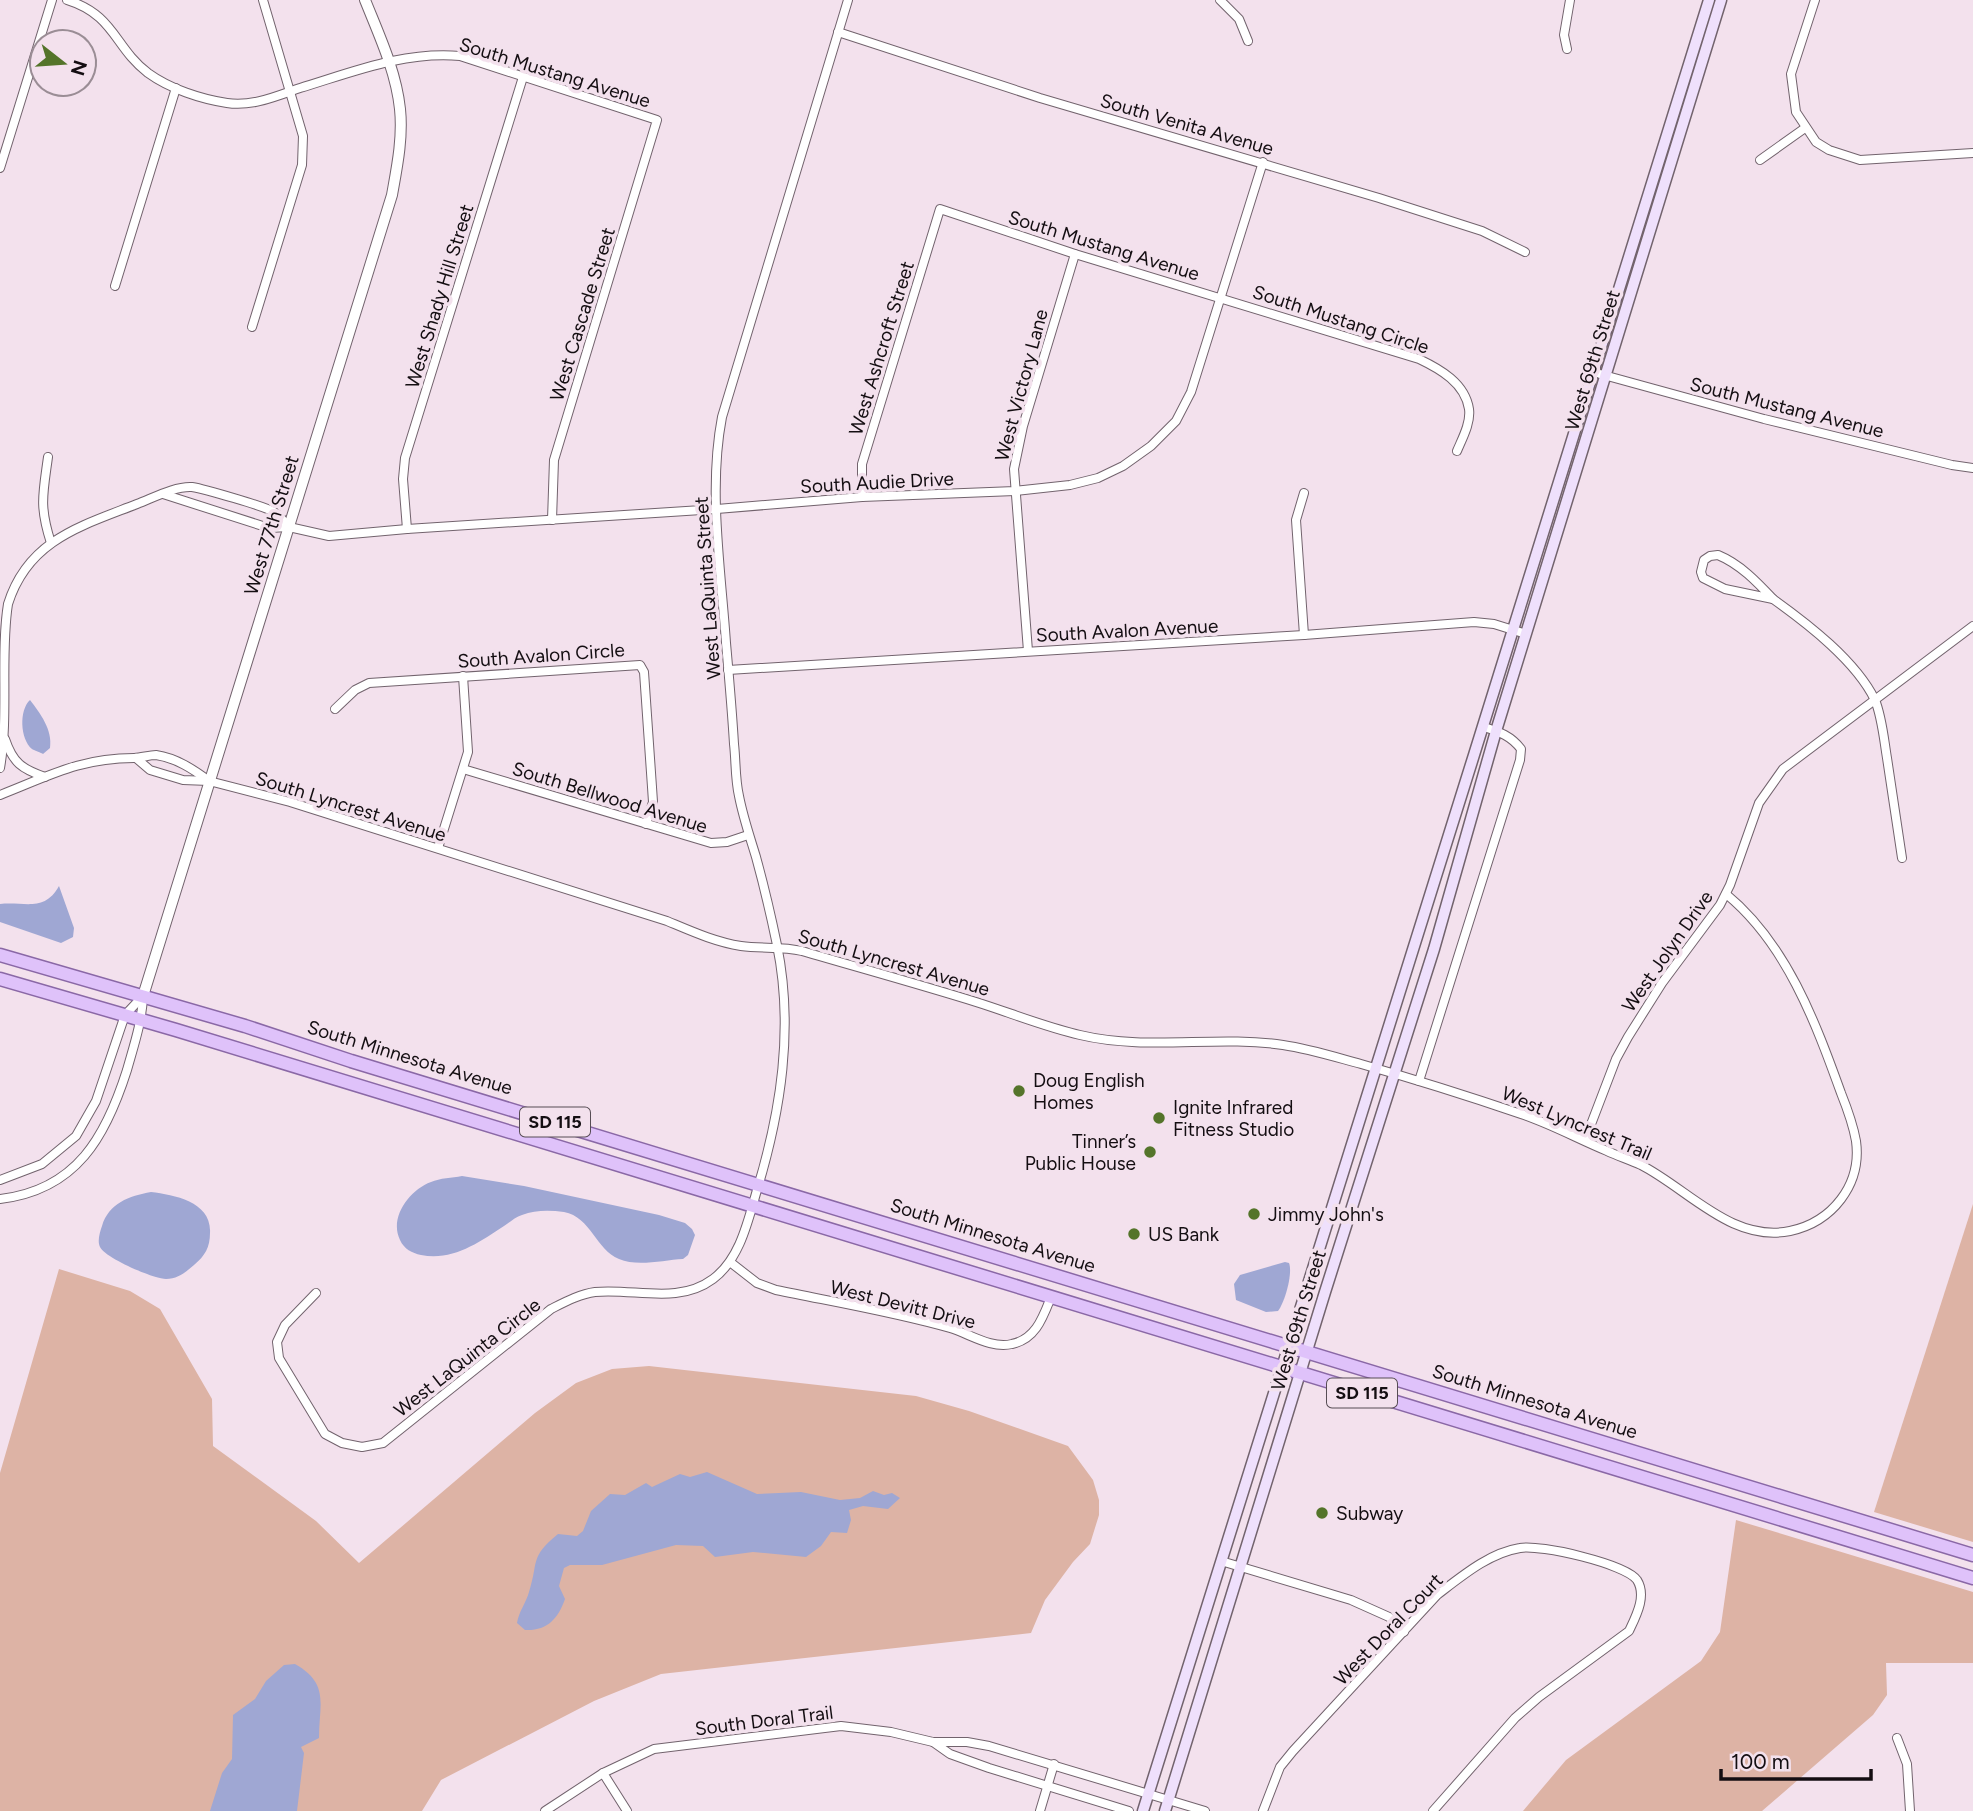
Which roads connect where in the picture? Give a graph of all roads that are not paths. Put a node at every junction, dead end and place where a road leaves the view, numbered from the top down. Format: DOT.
graph roads {
  1 [pos="52,0"];
  2 [pos="67,0"];
  3 [pos="263,0"];
  4 [pos="365,0"];
  5 [pos="848,0"];
  6 [pos="1220,0"];
  7 [pos="1570,0"];
  8 [pos="1709,0"];
  9 [pos="1721,0"];
  10 [pos="1815,0"];
  11 [pos="838,32"];
  12 [pos="1248,41"];
  13 [pos="1567,49"];
  14 [pos="388,61"];
  15 [pos="523,76"];
  16 [pos="176,88"];
  17 [pos="290,92"];
  18 [pos="657,120"];
  19 [pos="1805,128"];
  20 [pos="1973,153"];
  21 [pos="1760,160"];
  22 [pos="1263,162"];
  23 [pos="0,168"];
  24 [pos="940,209"];
  25 [pos="1525,251"];
  26 [pos="1075,254"];
  27 [pos="115,286"];
  28 [pos="1220,297"];
  29 [pos="252,327"];
  30 [pos="1594,372"];
  31 [pos="1605,375"];
  32 [pos="1457,451"];
  33 [pos="48,457"];
  34 [pos="1973,467"];
  35 [pos="1015,491"];
  36 [pos="1304,493"];
  37 [pos="163,494"];
  38 [pos="862,497"];
  39 [pos="717,509"];
  40 [pos="552,520"];
  41 [pos="289,527"];
  42 [pos="407,528"];
  43 [pos="51,543"];
  44 [pos="1773,599"];
  45 [pos="1973,626"];
  46 [pos="2,628"];
  47 [pos="1514,629"];
  48 [pos="1526,634"];
  49 [pos="1304,635"];
  50 [pos="1028,651"];
  51 [pos="728,670"];
  52 [pos="463,676"];
  53 [pos="1875,701"];
  54 [pos="335,709"];
  55 [pos="1484,727"];
  56 [pos="1496,731"];
  57 [pos="4,737"];
  58 [pos="136,758"];
  59 [pos="0,768"];
  60 [pos="463,769"];
  61 [pos="45,777"];
  62 [pos="209,781"];
  63 [pos="0,795"];
  64 [pos="646,824"];
  65 [pos="748,835"];
  66 [pos="438,848"];
  67 [pos="1902,858"];
  68 [pos="1726,894"];
  69 [pos="777,947"];
  70 [pos="0,955"];
  71 [pos="0,979"];
  72 [pos="143,996"];
  73 [pos="125,1015"];
  74 [pos="142,1020"];
  75 [pos="1377,1068"];
  76 [pos="1395,1074"];
  77 [pos="1419,1081"];
  78 [pos="1585,1140"];
  79 [pos="0,1180"];
  80 [pos="759,1184"];
  81 [pos="0,1199"];
  82 [pos="752,1206"];
  83 [pos="730,1262"];
  84 [pos="316,1293"];
  85 [pos="1051,1297"];
  86 [pos="1289,1346"];
  87 [pos="1306,1351"];
  88 [pos="1281,1368"];
  89 [pos="1300,1375"];
  90 [pos="1973,1555"];
  91 [pos="1221,1561"];
  92 [pos="1240,1566"];
  93 [pos="1973,1578"];
  94 [pos="1404,1632"];
  95 [pos="1897,1738"];
  96 [pos="933,1742"];
  97 [pos="1055,1764"];
  98 [pos="603,1773"];
  99 [pos="1047,1787"];
  100 [pos="1149,1792"];
  101 [pos="1169,1799"];
  102 [pos="545,1811"];
  103 [pos="626,1811"];
  104 [pos="1040,1811"];
  105 [pos="1129,1811"];
  106 [pos="1143,1811"];
  107 [pos="1165,1811"];
  108 [pos="1205,1811"];
  109 [pos="1263,1811"];
  110 [pos="1433,1811"];
  111 [pos="1910,1811"];
  1 -- 23 [label="street"];
  2 -- 16 [label="street, South Mustang Avenue"];
  3 -- 17 [label="street"];
  4 -- 14 [label="street, West 77th Street"];
  5 -- 11 [label="street, West LaQuinta Street"];
  6 -- 12 [label="street"];
  7 -- 13 [label="street"];
  8 -- 30 [label="main road, West 69th Street"];
  9 -- 31 [label="main road, West 69th Street"];
  10 -- 19 [label="street"];
  11 -- 22 [label="street, South Venita Avenue"];
  11 -- 39 [label="street, West LaQuinta Street"];
  14 -- 15 [label="street, South Mustang Avenue"];
  14 -- 17 [label="street, South Mustang Avenue"];
  14 -- 41 [label="street, West 77th Street"];
  15 -- 18 [label="street, South Mustang Avenue"];
  15 -- 42 [label="street, West Shady Hill Street"];
  16 -- 17 [label="street, South Mustang Avenue"];
  16 -- 27 [label="street"];
  17 -- 29 [label="street"];
  18 -- 40 [label="street, West Cascade Street"];
  19 -- 20 [label="street"];
  19 -- 21 [label="street"];
  22 -- 25 [label="street, South Venita Avenue"];
  22 -- 28 [label="street, South Audie Drive"];
  24 -- 26 [label="street, South Mustang Avenue"];
  24 -- 38 [label="street, West Ashcroft Street"];
  26 -- 28 [label="street, South Mustang Avenue"];
  26 -- 35 [label="street, West Victory Lane"];
  28 -- 32 [label="street, South Mustang Circle"];
  28 -- 35 [label="street, South Audie Drive"];
  30 -- 31 [label="street, South Mustang Avenue"];
  30 -- 47 [label="main road, West 69th Street"];
  31 -- 34 [label="street, South Mustang Avenue"];
  31 -- 48 [label="main road, West 69th Street"];
  33 -- 43 [label="street"];
  35 -- 38 [label="street, South Audie Drive"];
  35 -- 50 [label="street, West Victory Lane"];
  36 -- 49 [label="street"];
  37 -- 41 [label="street, South Audie Drive"];
  37 -- 41 [label="street"];
  37 -- 43 [label="street"];
  38 -- 39 [label="street, South Audie Drive"];
  39 -- 40 [label="street, South Audie Drive"];
  39 -- 51 [label="street, West LaQuinta Street"];
  40 -- 42 [label="street, South Audie Drive"];
  41 -- 42 [label="street, South Audie Drive"];
  41 -- 62 [label="street, West 77th Street"];
  43 -- 46 [label="street"];
  44 -- 44 [label="street"];
  44 -- 53 [label="street"];
  45 -- 53 [label="street, West Jolyn Drive"];
  46 -- 57 [label="street"];
  47 -- 48 [label="street, South Avalon Avenue"];
  47 -- 49 [label="street, South Avalon Avenue"];
  47 -- 55 [label="main road, West 69th Street"];
  48 -- 56 [label="main road, West 69th Street"];
  49 -- 50 [label="street, South Avalon Avenue"];
  50 -- 51 [label="street, South Avalon Avenue"];
  51 -- 65 [label="street, West LaQuinta Street"];
  52 -- 54 [label="street, South Avalon Circle"];
  52 -- 60 [label="street"];
  52 -- 64 [label="street, South Avalon Circle"];
  53 -- 67 [label="street"];
  53 -- 68 [label="street, West Jolyn Drive"];
  55 -- 56 [label="street"];
  55 -- 75 [label="main road, West 69th Street"];
  56 -- 76 [label="main road, West 69th Street"];
  56 -- 77 [label="street"];
  57 -- 59 [label="street"];
  57 -- 61 [label="street"];
  58 -- 61 [label="street"];
  58 -- 62 [label="street"];
  58 -- 62 [label="street"];
  60 -- 64 [label="street, South Bellwood Avenue"];
  60 -- 66 [label="street"];
  61 -- 63 [label="street"];
  62 -- 66 [label="street, South Lyncrest Avenue"];
  62 -- 72 [label="street, West 77th Street"];
  64 -- 65 [label="street, South Bellwood Avenue"];
  65 -- 69 [label="street, West LaQuinta Street"];
  66 -- 69 [label="street, South Lyncrest Avenue"];
  68 -- 78 [label="street, West Jolyn Drive"];
  68 -- 78 [label="street, West Lyncrest Trail"];
  69 -- 75 [label="street, South Lyncrest Avenue"];
  69 -- 80 [label="street, West LaQuinta Street"];
  70 -- 72 [label="main road, South Minnesota Avenue / SD 115"];
  71 -- 73 [label="main road, SD 115"];
  72 -- 73 [label="street, West 77th Street"];
  72 -- 74 [label="street, West 77th Street"];
  72 -- 80 [label="main road, South Minnesota Avenue / SD 115"];
  73 -- 74 [label="main road, SD 115"];
  73 -- 79 [label="street, West 77th Street"];
  74 -- 81 [label="street, West 77th Street"];
  74 -- 82 [label="main road, SD 115"];
  75 -- 76 [label="street, South Lyncrest Avenue"];
  75 -- 86 [label="main road, West 69th Street"];
  76 -- 77 [label="street, West Lyncrest Trail"];
  76 -- 87 [label="main road, West 69th Street"];
  77 -- 78 [label="street, West Lyncrest Trail"];
  80 -- 82 [label="street, West LaQuinta Street"];
  80 -- 86 [label="main road, South Minnesota Avenue / SD 115"];
  82 -- 83 [label="street, West LaQuinta Circle"];
  82 -- 85 [label="main road, SD 115"];
  83 -- 84 [label="street, West LaQuinta Circle"];
  83 -- 85 [label="street, West Devitt Drive"];
  85 -- 88 [label="main road, SD 115"];
  86 -- 87 [label="main road, South Minnesota Avenue / SD 115"];
  86 -- 88 [label="main road, West 69th Street"];
  87 -- 89 [label="main road, West 69th Street"];
  87 -- 90 [label="main road, South Minnesota Avenue / SD 115"];
  88 -- 89 [label="main road, SD 115"];
  88 -- 91 [label="main road, West 69th Street"];
  89 -- 92 [label="main road, West 69th Street"];
  89 -- 93 [label="main road, SD 115"];
  91 -- 92 [label="street"];
  91 -- 100 [label="main road, West 69th Street"];
  92 -- 94 [label="street"];
  92 -- 101 [label="main road, West 69th Street"];
  94 -- 109 [label="street, West Doral Court"];
  94 -- 110 [label="street, West Doral Court"];
  95 -- 111 [label="street"];
  96 -- 97 [label="street, South Doral Trail"];
  96 -- 98 [label="street, South Doral Trail"];
  96 -- 99 [label="street, South Doral Trail"];
  97 -- 99 [label="street"];
  97 -- 100 [label="street, South Doral Trail"];
  98 -- 102 [label="street, South Doral Trail"];
  98 -- 103 [label="street"];
  99 -- 104 [label="street"];
  99 -- 105 [label="street, South Doral Trail"];
  100 -- 101 [label="street, South Doral Trail"];
  100 -- 106 [label="main road, West 69th Street"];
  101 -- 107 [label="main road, West 69th Street"];
  101 -- 108 [label="street, South Doral Trail"];
}
